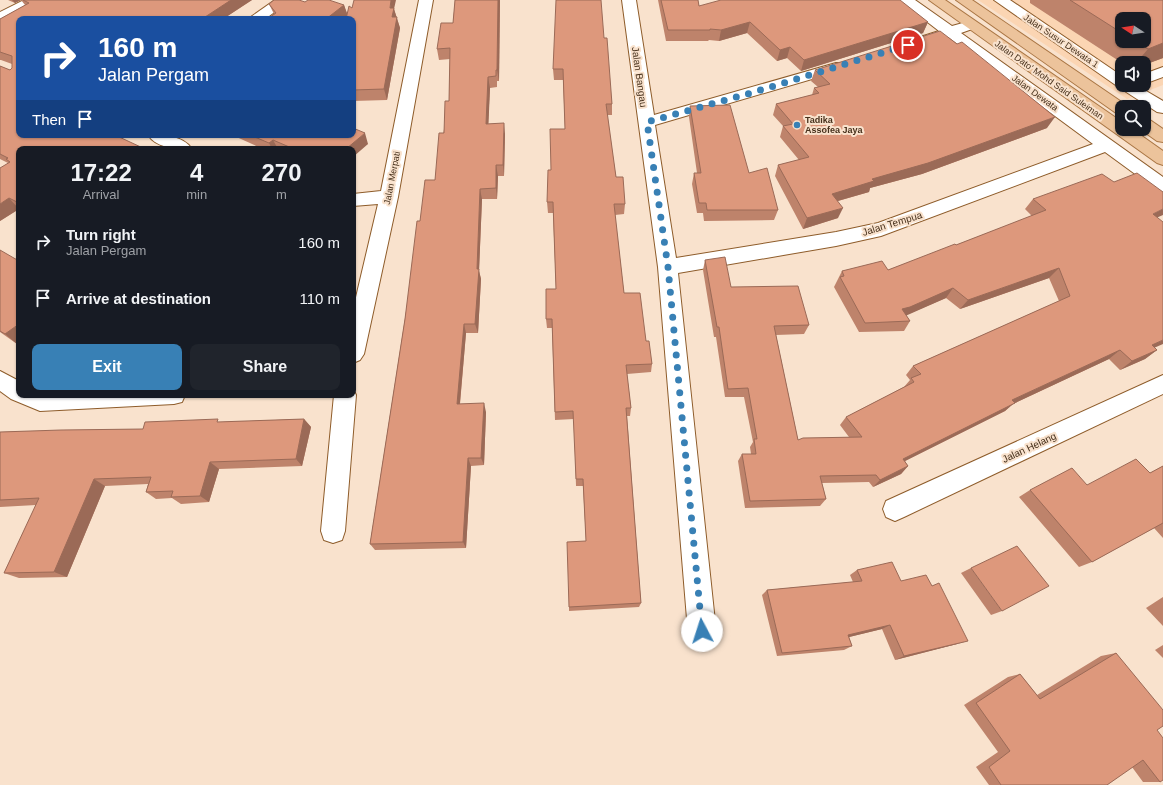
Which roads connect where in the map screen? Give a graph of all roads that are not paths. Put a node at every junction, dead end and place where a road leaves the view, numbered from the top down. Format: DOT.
graph roads {
  1 [pos="34,0"];
  2 [pos="284,0"];
  3 [pos="426,0"];
  4 [pos="629,0"];
  5 [pos="906,0"];
  6 [pos="936,0"];
  7 [pos="962,0"];
  8 [pos="1001,0"];
  9 [pos="260,16"];
  10 [pos="0,18"];
  11 [pos="970,25"];
  12 [pos="951,32"];
  13 [pos="899,48"];
  14 [pos="855,61"];
  15 [pos="1163,72"];
  16 [pos="1151,76"];
  17 [pos="1115,78"];
  18 [pos="1137,92"];
  19 [pos="1115,104"];
  20 [pos="1163,108"];
  21 [pos="1163,118"];
  22 [pos="1115,121"];
  23 [pos="647,122"];
  24 [pos="1151,122"];
  25 [pos="1151,129"];
  26 [pos="1136,136"];
  27 [pos="1163,137"];
  28 [pos="162,138"];
  29 [pos="1108,145"];
  30 [pos="178,146"];
  31 [pos="1163,159"];
  32 [pos="1163,186"];
  33 [pos="389,197"];
  34 [pos="356,200"];
  35 [pos="668,267"];
  36 [pos="356,341"];
  37 [pos="0,380"];
  38 [pos="1163,384"];
  39 [pos="16,390"];
  40 [pos="33,398"];
  41 [pos="107,398"];
  42 [pos="345,398"];
  43 [pos="895,509"];
  44 [pos="333,531"];
  45 [pos="702,631"];
  1 -- 10 [label="street"];
  2 -- 9 [label="street"];
  3 -- 33 [label="street, Jalan Merpati"];
  4 -- 23 [label="street, Jalan Bangau"];
  5 -- 12 [label="street, Jalan Dewata"];
  6 -- 11 [label="main road, Jalan Dato' Mohd Said Suleiman"];
  7 -- 19 [label="main road, Jalan Dato' Mohd Said Suleiman"];
  8 -- 17 [label="street, Jalan Susur Dewata 1"];
  11 -- 12 [label="street"];
  11 -- 22 [label="main road, Jalan Dato' Mohd Said Suleiman"];
  12 -- 13 [label="street"];
  12 -- 29 [label="street, Jalan Dewata"];
  14 -- 23 [label="street"];
  15 -- 16 [label="street"];
  18 -- 20 [label="street"];
  21 -- 24 [label="street"];
  23 -- 35 [label="street, Jalan Bangau"];
  25 -- 27 [label="main road"];
  26 -- 31 [label="main road, Jalan Dato' Mohd Said Suleiman"];
  28 -- 30 [label="street"];
  29 -- 32 [label="street, Jalan Dewata"];
  29 -- 35 [label="street, Jalan Tempua"];
  33 -- 34 [label="street"];
  33 -- 36 [label="street, Jalan Merpati"];
  35 -- 45 [label="street, Jalan Bangau"];
  37 -- 39 [label="street"];
  38 -- 43 [label="street, Jalan Helang"];
  40 -- 41 [label="street"];
  42 -- 44 [label="street"];
}
